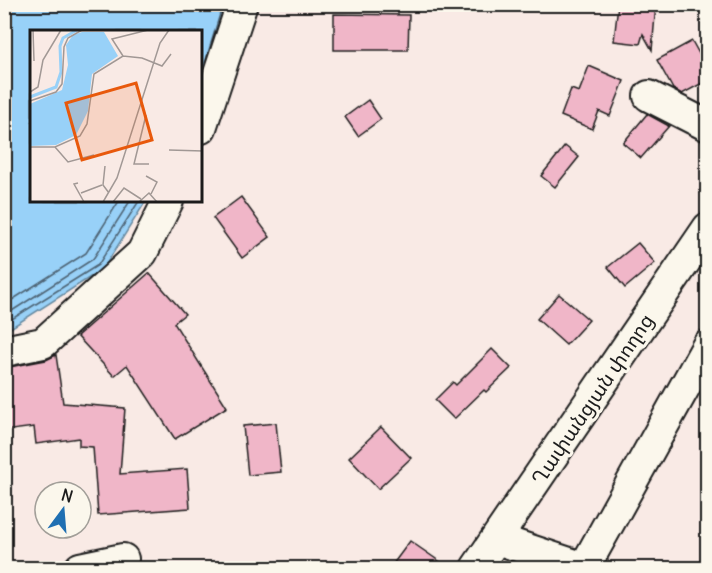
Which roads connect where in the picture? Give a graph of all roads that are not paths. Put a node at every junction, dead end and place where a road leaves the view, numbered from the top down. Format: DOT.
graph roads {
  1 [pos="242,4"];
  2 [pos="649,96"];
  3 [pos="202,125"];
  4 [pos="708,126"];
  5 [pos="168,202"];
  6 [pos="708,228"];
  7 [pos="708,345"];
  8 [pos="4,351"];
  9 [pos="497,539"];
  10 [pos="123,559"];
  11 [pos="80,568"];
  12 [pos="476,568"];
  13 [pos="584,568"];
  1 -- 3 [label="street"];
  2 -- 4 [label="street"];
  5 -- 8 [label="street"];
  6 -- 9 [label="street, Ղափանցյան փողոց"];
  7 -- 13 [label="street"];
  9 -- 12 [label="street, Ղափանցյան փողոց"];
  9 -- 13 [label="street"];
  10 -- 11 [label="street"];
}
